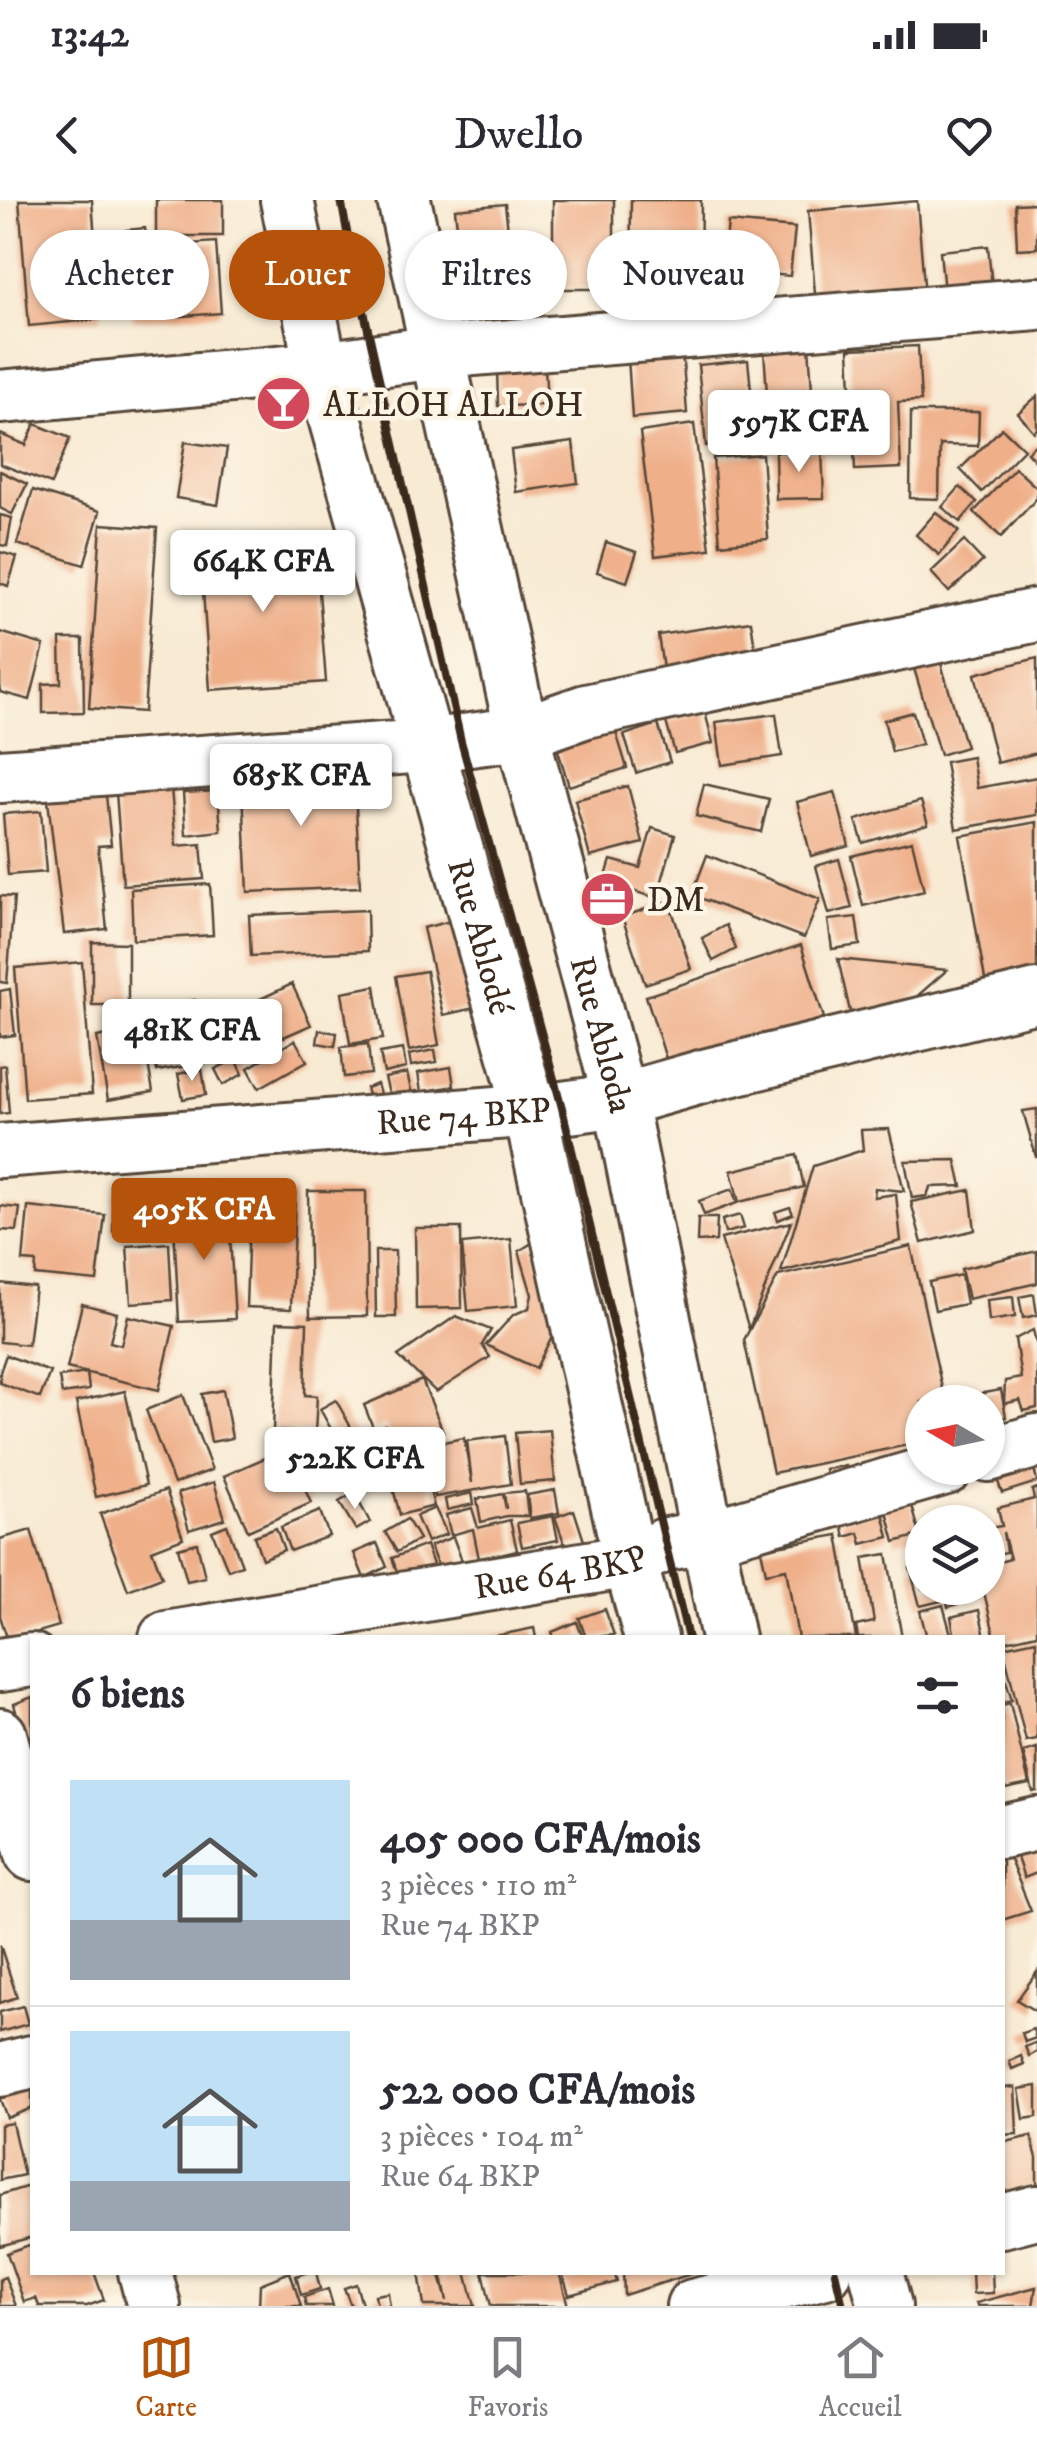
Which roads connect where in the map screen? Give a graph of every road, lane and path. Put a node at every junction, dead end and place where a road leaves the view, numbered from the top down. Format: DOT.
graph roads {
  1 [pos="286,200"];
  2 [pos="404,200"];
  3 [pos="1037,304"];
  4 [pos="436,352"];
  5 [pos="320,368"];
  6 [pos="0,397"];
  7 [pos="1037,614"];
  8 [pos="522,733"];
  9 [pos="426,746"];
  10 [pos="0,776"];
  11 [pos="1037,996"];
  12 [pos="620,1100"];
  13 [pos="530,1110"];
  14 [pos="0,1151"];
  15 [pos="1037,1441"];
  16 [pos="1005,1451"];
  17 [pos="905,1480"];
  18 [pos="707,1538"];
  19 [pos="630,1560"];
  20 [pos="184,1635"];
  21 [pos="650,1635"];
  22 [pos="727,1635"];
  23 [pos="30,1660"];
  24 [pos="0,1665"];
  25 [pos="0,1735"];
  26 [pos="1037,1824"];
  27 [pos="1005,1831"];
  28 [pos="30,1847"];
  29 [pos="30,2062"];
  30 [pos="0,2070"];
  31 [pos="1037,2212"];
  32 [pos="1005,2221"];
  33 [pos="146,2275"];
  34 [pos="877,2275"];
  35 [pos="810,2282"];
  36 [pos="154,2306"];
  37 [pos="693,2306"];
  38 [pos="884,2306"];
  1 -- 5 [label="street, Rue Ablodé"];
  2 -- 4 [label="street, Rue Abloda"];
  3 -- 4 [label="street"];
  4 -- 5 [label="street"];
  4 -- 8 [label="street, Rue Abloda"];
  5 -- 6 [label="street"];
  5 -- 9 [label="street, Rue Ablodé"];
  7 -- 8 [label="street"];
  8 -- 9 [label="street"];
  8 -- 12 [label="street, Rue Abloda"];
  9 -- 10 [label="street"];
  9 -- 13 [label="street, Rue Ablodé"];
  11 -- 12 [label="street, Rue 74 BKP"];
  12 -- 13 [label="street, Rue 74 BKP"];
  12 -- 18 [label="street, Rue Abloda"];
  13 -- 14 [label="street, Rue 74 BKP"];
  13 -- 19 [label="street, Rue Ablodé"];
  15 -- 16 [label="street"];
  17 -- 18 [label="street, Rue 64 BKP"];
  18 -- 19 [label="street, Rue 64 BKP"];
  18 -- 22 [label="street, Rue Abloda"];
  19 -- 20 [label="street, Rue 64 BKP"];
  19 -- 21 [label="street, Rue Ablodé"];
  23 -- 24 [label="street"];
  25 -- 28 [label="street"];
  26 -- 27 [label="street"];
  29 -- 30 [label="street"];
  31 -- 32 [label="street"];
  33 -- 36 [label="street"];
  34 -- 38 [label="street"];
  35 -- 37 [label="street"];
}
